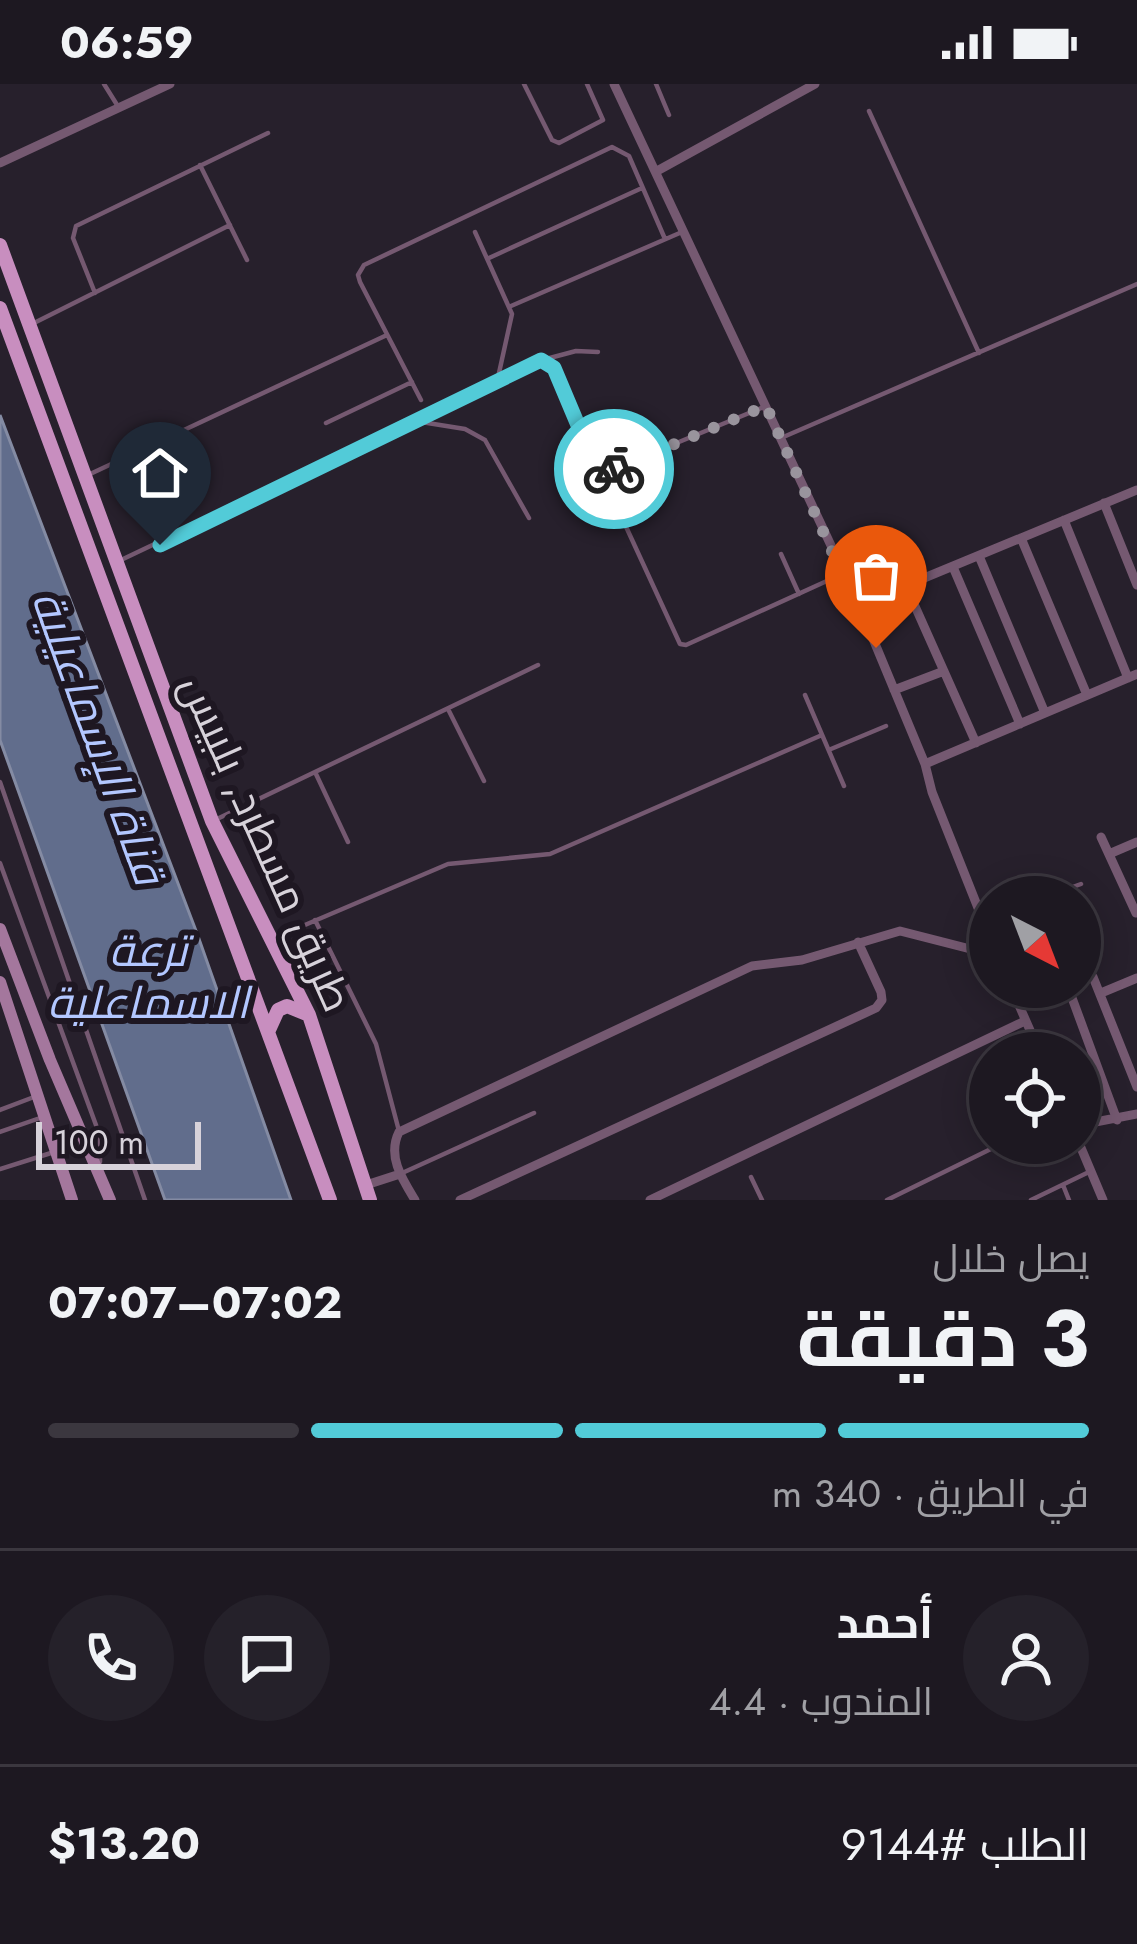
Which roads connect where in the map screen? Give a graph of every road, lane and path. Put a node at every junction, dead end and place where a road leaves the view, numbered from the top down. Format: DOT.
graph roads {
  1 [pos="104,84"];
  2 [pos="170,84"];
  3 [pos="524,84"];
  4 [pos="587,84"];
  5 [pos="614,84"];
  6 [pos="656,84"];
  7 [pos="814,84"];
  8 [pos="119,108"];
  9 [pos="869,111"];
  10 [pos="669,115"];
  11 [pos="268,133"];
  12 [pos="0,163"];
  13 [pos="200,165"];
  14 [pos="658,171"];
  15 [pos="642,188"];
  16 [pos="230,226"];
  17 [pos="685,230"];
  18 [pos="476,232"];
  19 [pos="665,239"];
  20 [pos="0,244"];
  21 [pos="488,258"];
  22 [pos="247,260"];
  23 [pos="1137,284"];
  24 [pos="95,293"];
  25 [pos="511,306"];
  26 [pos="0,308"];
  27 [pos="27,326"];
  28 [pos="387,334"];
  29 [pos="598,352"];
  30 [pos="979,352"];
  31 [pos="541,360"];
  32 [pos="412,382"];
  33 [pos="496,382"];
  34 [pos="421,400"];
  35 [pos="766,406"];
  36 [pos="415,421"];
  37 [pos="326,424"];
  38 [pos="781,438"];
  39 [pos="599,475"];
  40 [pos="83,478"];
  41 [pos="1137,490"];
  42 [pos="1104,503"];
  43 [pos="529,518"];
  44 [pos="1064,520"];
  45 [pos="1021,538"];
  46 [pos="781,554"];
  47 [pos="979,556"];
  48 [pos="114,563"];
  49 [pos="953,567"];
  50 [pos="829,580"];
  51 [pos="1137,585"];
  52 [pos="906,586"];
  53 [pos="799,594"];
  54 [pos="859,605"];
  55 [pos="538,665"];
  56 [pos="944,671"];
  57 [pos="1133,676"];
  58 [pos="894,690"];
  59 [pos="805,695"];
  60 [pos="1087,695"];
  61 [pos="448,710"];
  62 [pos="1045,713"];
  63 [pos="1020,724"];
  64 [pos="886,725"];
  65 [pos="822,735"];
  66 [pos="976,743"];
  67 [pos="828,750"];
  68 [pos="925,764"];
  69 [pos="316,773"];
  70 [pos="0,782"];
  71 [pos="484,782"];
  72 [pos="844,787"];
  73 [pos="212,821"];
  74 [pos="1101,837"];
  75 [pos="347,842"];
  76 [pos="1137,842"];
  77 [pos="1109,854"];
  78 [pos="0,862"];
  79 [pos="969,876"];
  80 [pos="1132,891"];
  81 [pos="1136,913"];
  82 [pos="315,920"];
  83 [pos="0,929"];
  84 [pos="272,939"];
  85 [pos="859,942"];
  86 [pos="969,948"];
  87 [pos="1137,978"];
  88 [pos="0,982"];
  89 [pos="1101,993"];
  90 [pos="1101,996"];
  91 [pos="1020,1008"];
  92 [pos="309,1015"];
  93 [pos="1025,1021"];
  94 [pos="14,1022"];
  95 [pos="0,1028"];
  96 [pos="268,1030"];
  97 [pos="1030,1032"];
  98 [pos="1101,1076"];
  99 [pos="1137,1087"];
  100 [pos="39,1095"];
  101 [pos="0,1110"];
  102 [pos="534,1112"];
  103 [pos="1137,1114"];
  104 [pos="45,1115"];
  105 [pos="1118,1120"];
  106 [pos="1101,1122"];
  107 [pos="0,1132"];
  108 [pos="399,1132"];
  109 [pos="56,1151"];
  110 [pos="969,1160"];
  111 [pos="1088,1164"];
  112 [pos="0,1168"];
  113 [pos="1091,1171"];
  114 [pos="98,1174"];
  115 [pos="400,1174"];
  116 [pos="751,1177"];
  117 [pos="1063,1185"];
  118 [pos="368,1192"];
  119 [pos="72,1200"];
  120 [pos="110,1200"];
  121 [pos="145,1200"];
  122 [pos="330,1200"];
  123 [pos="415,1200"];
  124 [pos="460,1200"];
  125 [pos="650,1200"];
  126 [pos="762,1200"];
  127 [pos="886,1200"];
  128 [pos="1031,1200"];
  129 [pos="1070,1200"];
  130 [pos="1103,1200"];
  1 -- 8 [label="lane"];
  2 -- 8 [label="street"];
  3 -- 4 [label="lane"];
  5 -- 14 [label="street"];
  6 -- 10 [label="lane"];
  7 -- 14 [label="street"];
  8 -- 12 [label="street"];
  9 -- 30 [label="lane"];
  11 -- 13 [label="lane"];
  13 -- 16 [label="lane"];
  13 -- 24 [label="lane"];
  14 -- 17 [label="street"];
  15 -- 19 [label="lane"];
  15 -- 21 [label="lane"];
  15 -- 28 [label="lane"];
  16 -- 22 [label="lane"];
  16 -- 24 [label="lane"];
  17 -- 19 [label="lane"];
  17 -- 35 [label="street"];
  18 -- 21 [label="lane"];
  19 -- 25 [label="lane"];
  20 -- 27 [label="main road, طريق مسطرد, بلبيس"];
  21 -- 25 [label="lane"];
  23 -- 30 [label="lane"];
  24 -- 27 [label="lane"];
  25 -- 33 [label="lane"];
  26 -- 96 [label="main road, طريق مسطرد, بلبيس"];
  27 -- 40 [label="main road, طريق مسطرد, بلبيس"];
  28 -- 32 [label="lane"];
  28 -- 40 [label="lane"];
  29 -- 31 [label="lane"];
  30 -- 38 [label="lane"];
  31 -- 33 [label="lane"];
  31 -- 39 [label="lane"];
  32 -- 34 [label="lane"];
  32 -- 37 [label="lane"];
  33 -- 36 [label="lane"];
  35 -- 38 [label="street"];
  35 -- 39 [label="lane"];
  36 -- 43 [label="lane"];
  36 -- 48 [label="lane"];
  38 -- 54 [label="street"];
  39 -- 53 [label="lane"];
  40 -- 48 [label="main road, طريق مسطرد, بلبيس"];
  41 -- 42 [label="street"];
  42 -- 44 [label="street"];
  42 -- 51 [label="street"];
  44 -- 45 [label="street"];
  44 -- 57 [label="street"];
  45 -- 47 [label="street"];
  45 -- 60 [label="street"];
  46 -- 53 [label="lane"];
  47 -- 49 [label="street"];
  47 -- 62 [label="street"];
  48 -- 73 [label="main road, طريق مسطرد, بلبيس"];
  49 -- 52 [label="street"];
  49 -- 63 [label="street"];
  50 -- 53 [label="lane"];
  52 -- 54 [label="street"];
  52 -- 56 [label="street"];
  54 -- 58 [label="street"];
  55 -- 61 [label="lane"];
  56 -- 58 [label="street"];
  56 -- 66 [label="street"];
  57 -- 60 [label="street"];
  58 -- 68 [label="street"];
  59 -- 65 [label="lane"];
  60 -- 62 [label="street"];
  61 -- 69 [label="lane"];
  61 -- 71 [label="lane"];
  62 -- 63 [label="street"];
  63 -- 66 [label="street"];
  64 -- 67 [label="lane"];
  65 -- 67 [label="lane"];
  65 -- 82 [label="lane"];
  66 -- 68 [label="street"];
  67 -- 72 [label="lane"];
  68 -- 79 [label="street"];
  69 -- 73 [label="lane"];
  69 -- 75 [label="lane"];
  70 -- 121 [label="lane"];
  73 -- 84 [label="main road, طريق مسطرد, بلبيس"];
  74 -- 77 [label="street"];
  76 -- 77 [label="street"];
  77 -- 80 [label="street"];
  78 -- 114 [label="lane"];
  80 -- 81 [label="street"];
  82 -- 84 [label="lane"];
  82 -- 108 [label="lane"];
  83 -- 114 [label="main road"];
  84 -- 92 [label="main road, طريق مسطرد, بلبيس"];
  85 -- 86 [label="street"];
  85 -- 108 [label="street"];
  85 -- 124 [label="street"];
  87 -- 89 [label="street"];
  88 -- 94 [label="main road"];
  90 -- 99 [label="street"];
  91 -- 93 [label="street"];
  92 -- 96 [label="main road"];
  92 -- 118 [label="main road, طريق مسطرد, بلبيس"];
  93 -- 97 [label="street"];
  93 -- 125 [label="street"];
  94 -- 95 [label="lane"];
  94 -- 100 [label="main road"];
  96 -- 122 [label="main road, طريق مسطرد, بلبيس"];
  98 -- 105 [label="street"];
  100 -- 101 [label="lane"];
  100 -- 104 [label="main road"];
  102 -- 115 [label="lane"];
  103 -- 105 [label="street"];
  104 -- 107 [label="lane"];
  104 -- 109 [label="main road"];
  105 -- 106 [label="street"];
  108 -- 115 [label="street"];
  109 -- 112 [label="lane"];
  109 -- 119 [label="main road"];
  110 -- 127 [label="lane"];
  111 -- 113 [label="street"];
  113 -- 117 [label="lane"];
  113 -- 130 [label="street"];
  114 -- 120 [label="main road"];
  115 -- 118 [label="street"];
  115 -- 123 [label="street"];
  116 -- 126 [label="lane"];
  117 -- 128 [label="lane"];
  117 -- 129 [label="lane"];
}
